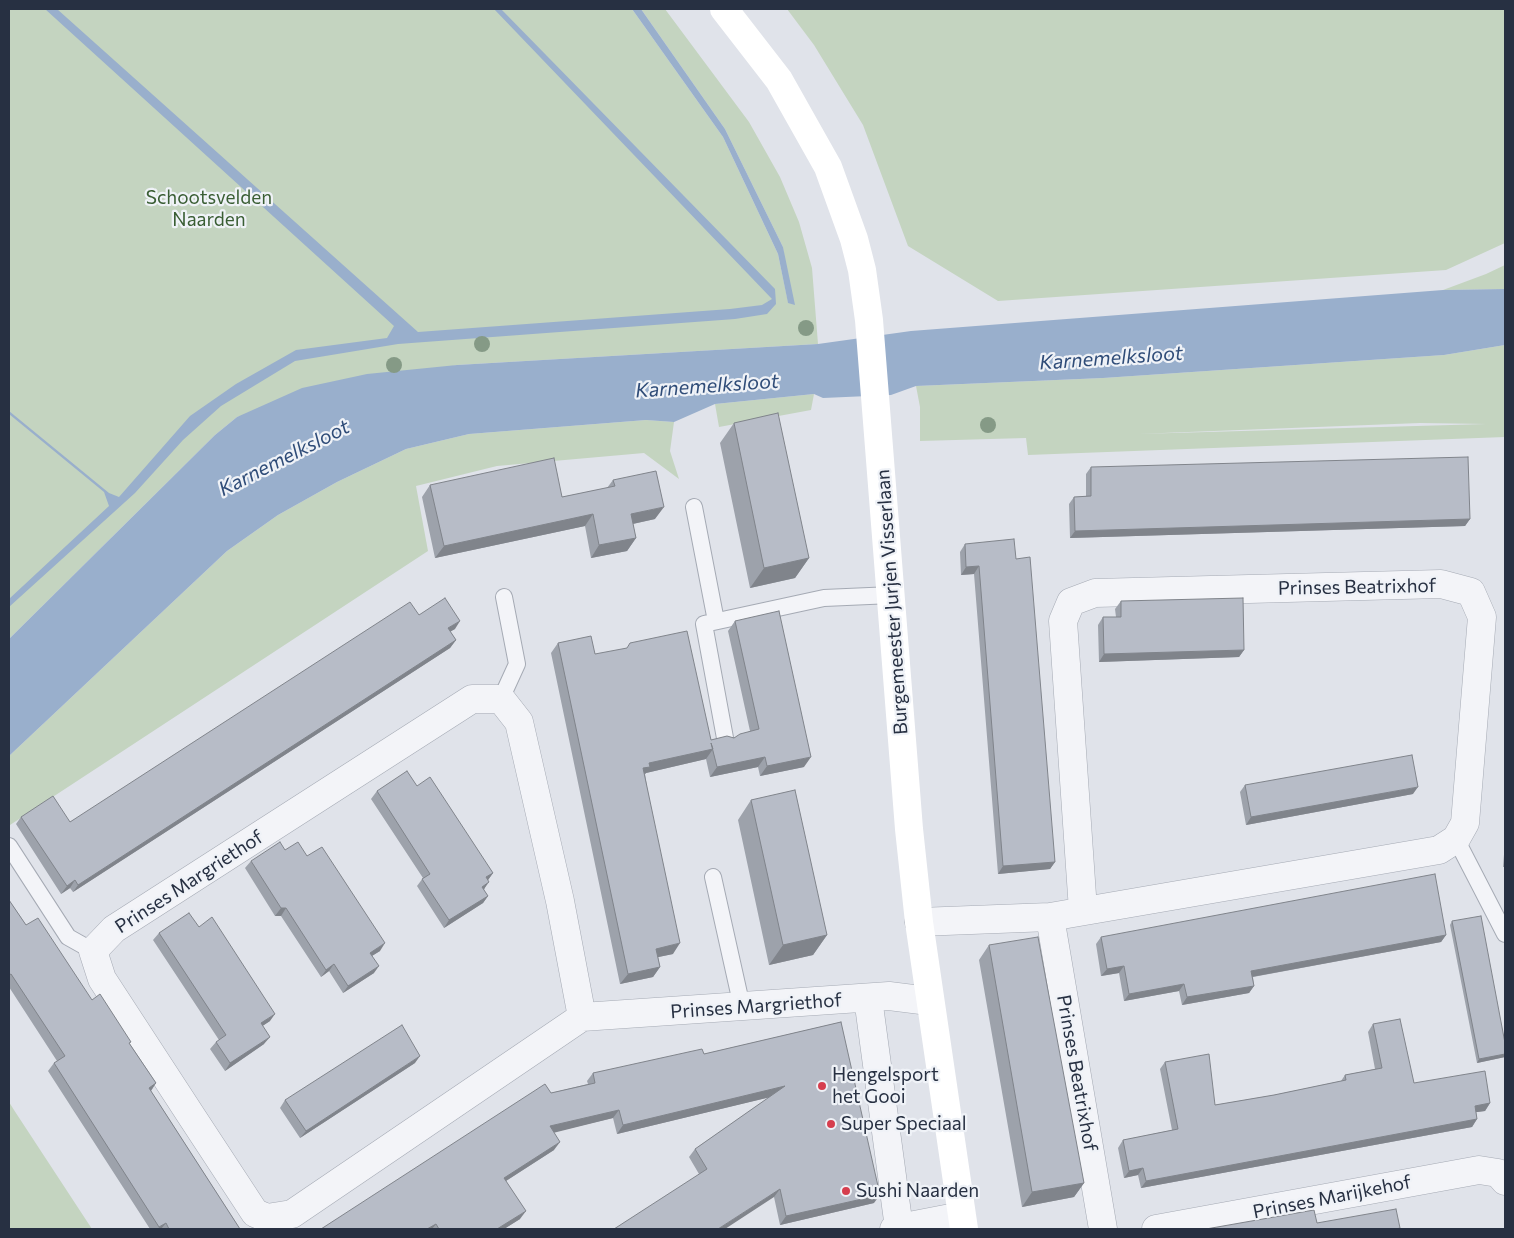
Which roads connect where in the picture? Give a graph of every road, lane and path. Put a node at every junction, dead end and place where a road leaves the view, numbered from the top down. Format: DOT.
graph roads {
  1 [pos="724,9"];
  2 [pos="694,507"];
  3 [pos="892,595"];
  4 [pos="504,597"];
  5 [pos="716,621"];
  6 [pos="501,699"];
  7 [pos="725,738"];
  8 [pos="1456,839"];
  9 [pos="9,846"];
  10 [pos="713,877"];
  11 [pos="1083,910"];
  12 [pos="1050,917"];
  13 [pos="919,922"];
  14 [pos="1505,934"];
  15 [pos="93,951"];
  16 [pos="868,998"];
  17 [pos="929,1001"];
  18 [pos="742,1007"];
  19 [pos="582,1017"];
  20 [pos="1502,1177"];
  21 [pos="962,1223"];
  22 [pos="897,1228"];
  23 [pos="1103,1229"];
  24 [pos="1156,1229"];
  1 -- 3 [label="street, Burgemeester Jurjen Visserlaan"];
  2 -- 5 [label="lane"];
  3 -- 5 [label="lane"];
  3 -- 13 [label="street, Burgemeester Jurjen Visserlaan"];
  4 -- 6 [label="lane"];
  5 -- 7 [label="lane"];
  6 -- 15 [label="street, Prinses Margriethof"];
  6 -- 19 [label="street"];
  8 -- 11 [label="street"];
  8 -- 11 [label="street, Prinses Beatrixhof"];
  8 -- 14 [label="lane"];
  9 -- 15 [label="lane"];
  10 -- 18 [label="lane"];
  11 -- 12 [label="street"];
  12 -- 13 [label="street"];
  12 -- 23 [label="street, Prinses Beatrixhof"];
  13 -- 17 [label="street, Burgemeester Jurjen Visserlaan"];
  15 -- 19 [label="street"];
  16 -- 17 [label="street, Prinses Margriethof"];
  16 -- 18 [label="street, Prinses Margriethof"];
  16 -- 22 [label="street"];
  17 -- 21 [label="street, Burgemeester Jurjen Visserlaan"];
  18 -- 19 [label="street, Prinses Margriethof"];
  20 -- 24 [label="street, Prinses Marijkehof"];
  21 -- 22 [label="street"];
}
